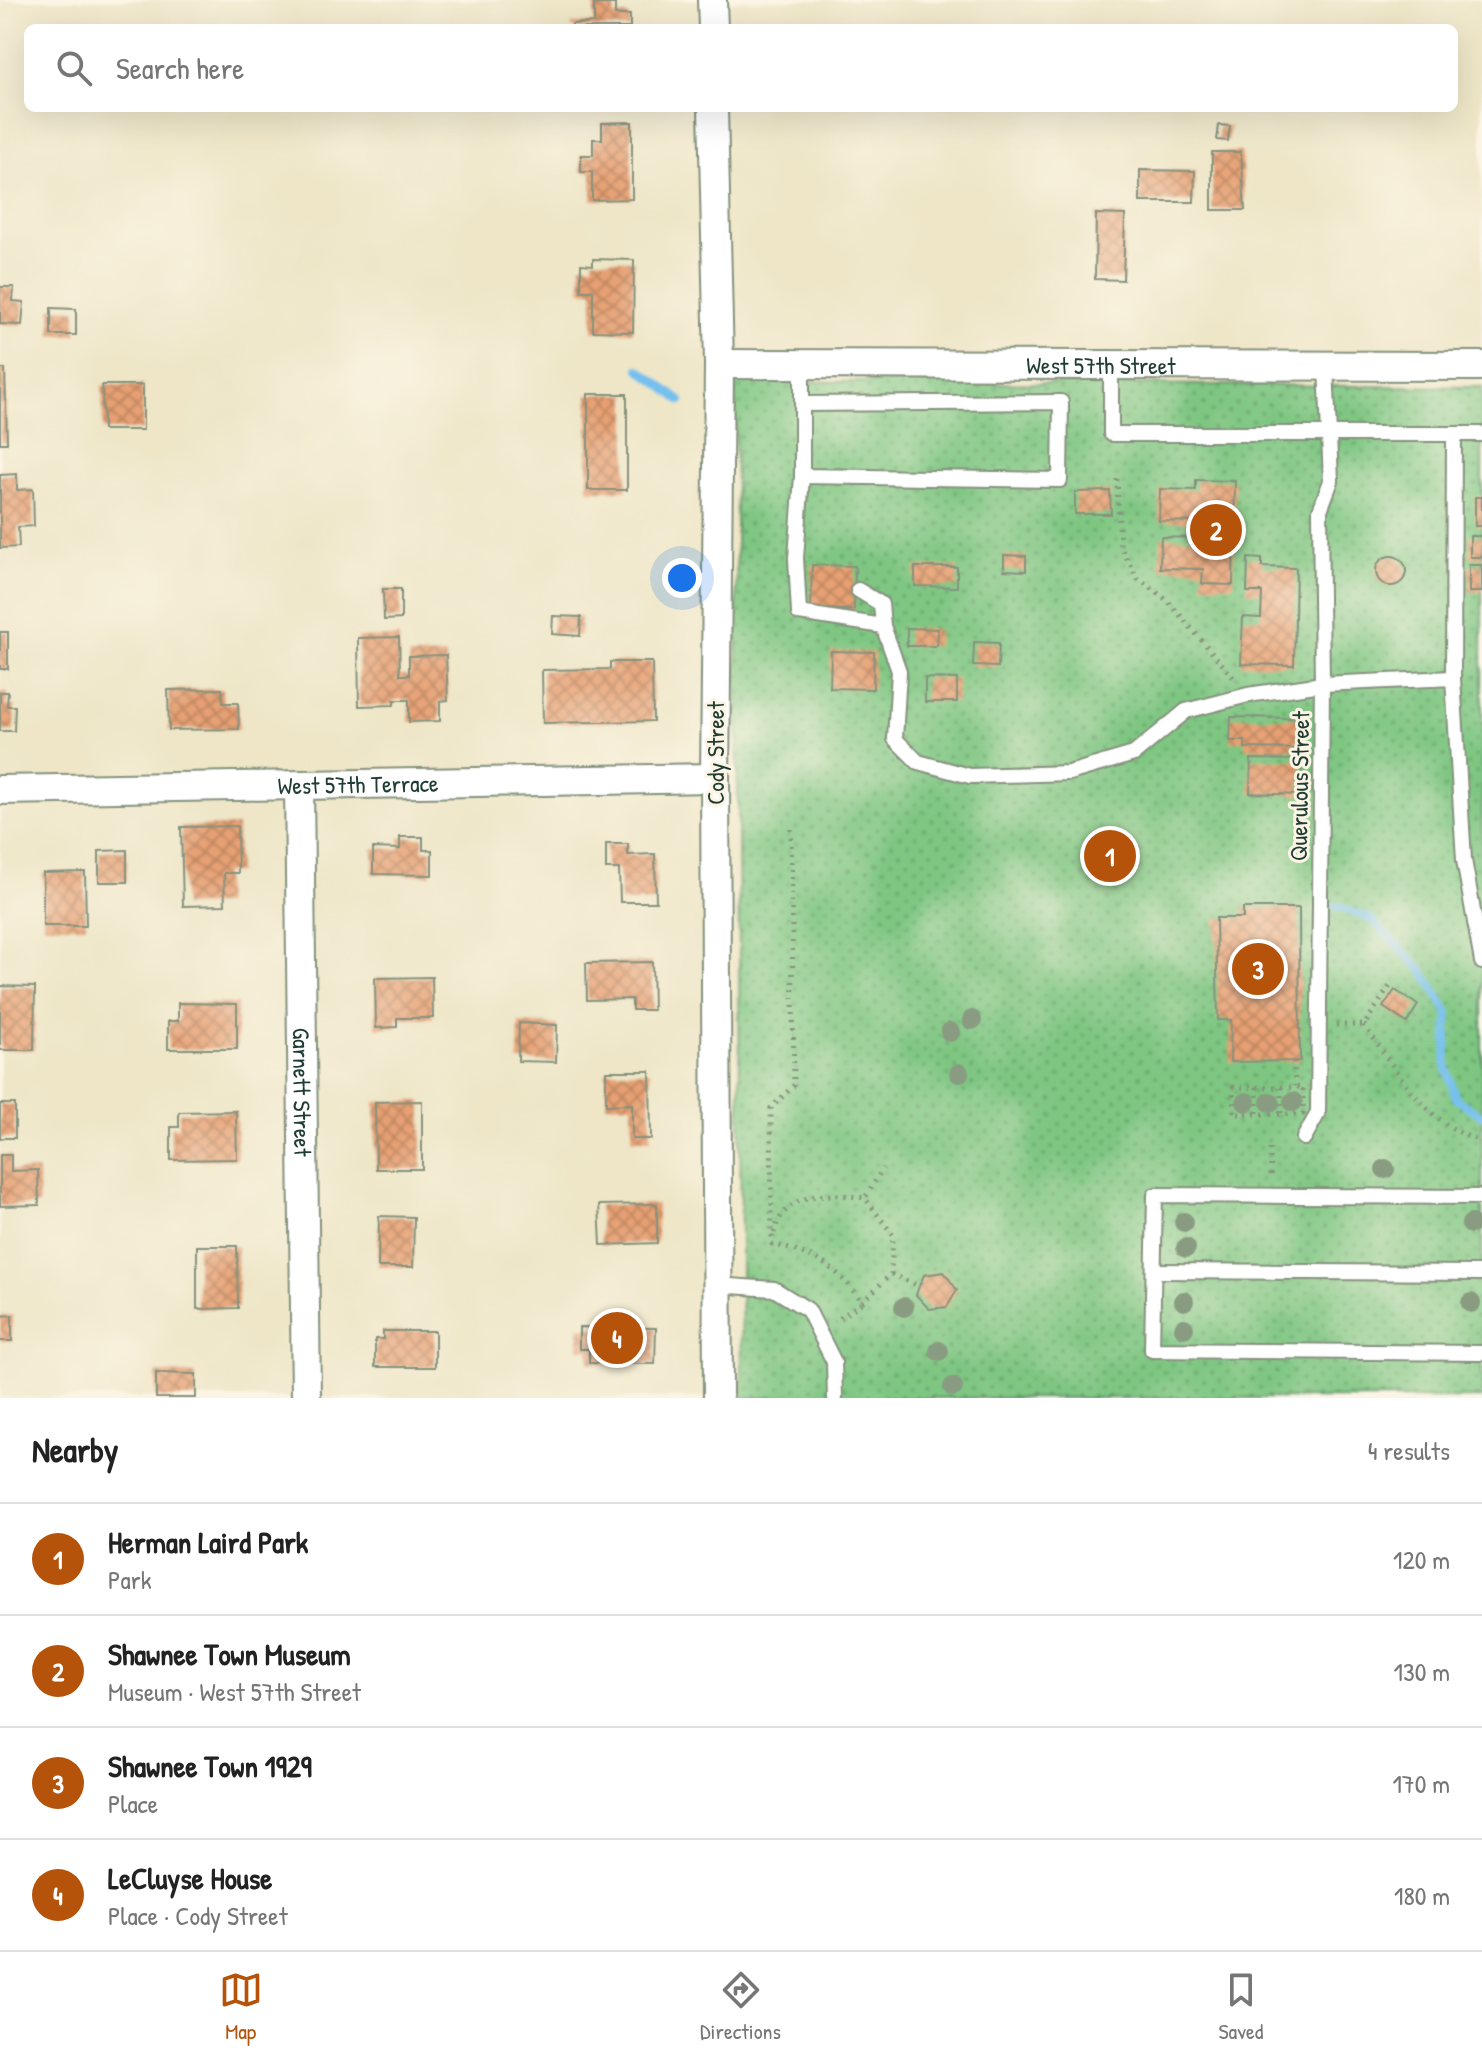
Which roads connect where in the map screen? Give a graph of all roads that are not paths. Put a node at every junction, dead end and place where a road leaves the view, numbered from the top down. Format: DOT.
graph roads {
  1 [pos="712,0"];
  2 [pos="713,24"];
  3 [pos="713,112"];
  4 [pos="719,364"];
  5 [pos="802,364"];
  6 [pos="1111,365"];
  7 [pos="1326,366"];
  8 [pos="1482,366"];
  9 [pos="802,404"];
  10 [pos="1329,434"];
  11 [pos="1454,434"];
  12 [pos="1482,434"];
  13 [pos="802,476"];
  14 [pos="858,590"];
  15 [pos="883,626"];
  16 [pos="1453,678"];
  17 [pos="1322,684"];
  18 [pos="715,778"];
  19 [pos="299,786"];
  20 [pos="0,790"];
  21 [pos="1482,962"];
  22 [pos="1304,1138"];
  23 [pos="1482,1197"];
  24 [pos="1154,1271"];
  25 [pos="1482,1273"];
  26 [pos="716,1285"];
  27 [pos="1482,1353"];
  28 [pos="306,1398"];
  29 [pos="718,1398"];
  30 [pos="835,1398"];
  1 -- 2 [label="street"];
  3 -- 4 [label="street, Cody Street"];
  4 -- 5 [label="street, West 57th Street"];
  4 -- 18 [label="street, Cody Street"];
  5 -- 6 [label="street, West 57th Street"];
  5 -- 9 [label="lane"];
  6 -- 7 [label="street, West 57th Street"];
  6 -- 10 [label="lane"];
  7 -- 8 [label="street, West 57th Street"];
  7 -- 10 [label="lane, Querulous Street"];
  9 -- 13 [label="lane"];
  9 -- 13 [label="lane"];
  10 -- 11 [label="lane"];
  10 -- 17 [label="lane, Querulous Street"];
  11 -- 12 [label="lane"];
  11 -- 16 [label="lane"];
  13 -- 15 [label="lane"];
  14 -- 15 [label="lane"];
  15 -- 17 [label="lane"];
  16 -- 17 [label="lane"];
  16 -- 21 [label="lane"];
  17 -- 22 [label="lane, Querulous Street"];
  18 -- 19 [label="street, West 57th Terrace"];
  18 -- 26 [label="street, Cody Street"];
  19 -- 20 [label="street, West 57th Terrace"];
  19 -- 28 [label="street, Garnett Street"];
  23 -- 24 [label="lane"];
  24 -- 25 [label="lane"];
  24 -- 27 [label="lane"];
  26 -- 29 [label="street, Cody Street"];
  26 -- 30 [label="lane"];
}
